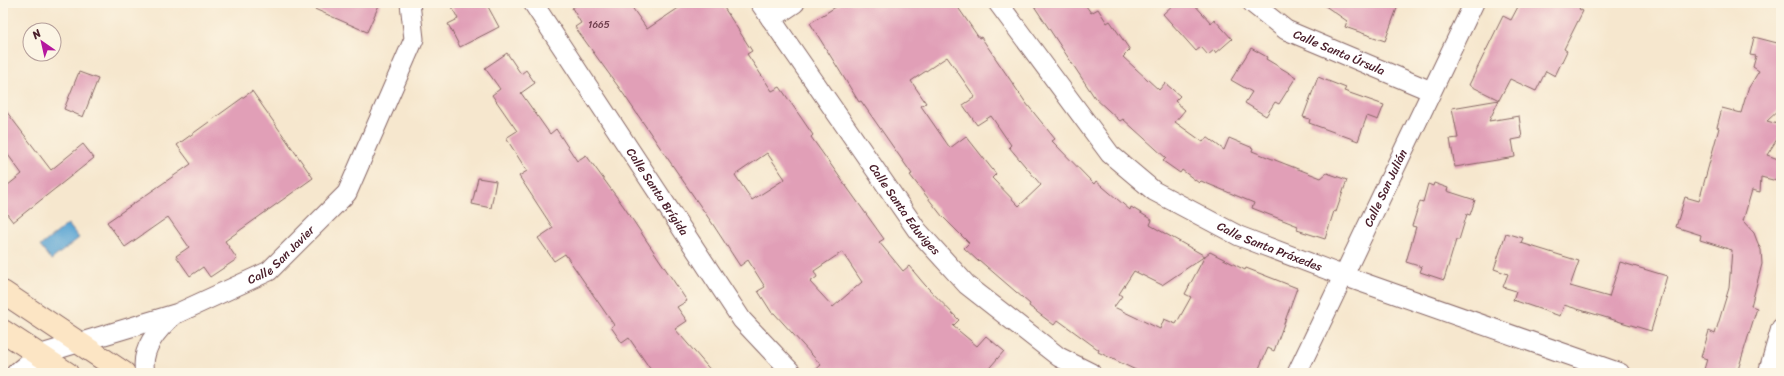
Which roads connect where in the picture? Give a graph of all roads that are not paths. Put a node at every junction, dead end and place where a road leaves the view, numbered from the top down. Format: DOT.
graph roads {
  1 [pos="410,3"];
  2 [pos="533,3"];
  3 [pos="760,3"];
  4 [pos="795,3"];
  5 [pos="998,3"];
  6 [pos="1252,3"];
  7 [pos="1474,3"];
  8 [pos="771,19"];
  9 [pos="1431,91"];
  10 [pos="1344,276"];
  11 [pos="3,292"];
  12 [pos="174,314"];
  13 [pos="1781,328"];
  14 [pos="3,331"];
  15 [pos="78,343"];
  16 [pos="38,355"];
  17 [pos="16,373"];
  18 [pos="67,373"];
  19 [pos="124,373"];
  20 [pos="145,373"];
  21 [pos="792,373"];
  22 [pos="1092,373"];
  23 [pos="1297,373"];
  24 [pos="1620,373"];
  25 [pos="1768,373"];
  1 -- 12 [label="street, Calle San Javier"];
  2 -- 21 [label="street, Calle Santa Brígida"];
  3 -- 8 [label="street, Calle Santa Eduviges"];
  4 -- 8 [label="street"];
  5 -- 10 [label="street, Calle Santa Práxedes"];
  6 -- 9 [label="street, Calle Santa Úrsula"];
  7 -- 9 [label="street, Calle San Julián"];
  8 -- 22 [label="street, Calle Santa Eduviges"];
  9 -- 10 [label="street, Calle San Julián"];
  10 -- 23 [label="street, Calle San Julián"];
  10 -- 24 [label="street, Calle Santa Práxedes"];
  11 -- 15 [label="main road"];
  12 -- 15 [label="street, Calle San Javier"];
  12 -- 20 [label="street"];
  13 -- 25 [label="street"];
  14 -- 16 [label="main road"];
  15 -- 16 [label="street, Calle San Javier"];
  15 -- 19 [label="main road"];
  16 -- 17 [label="street, Calle San Javier"];
  16 -- 18 [label="main road"];
}
